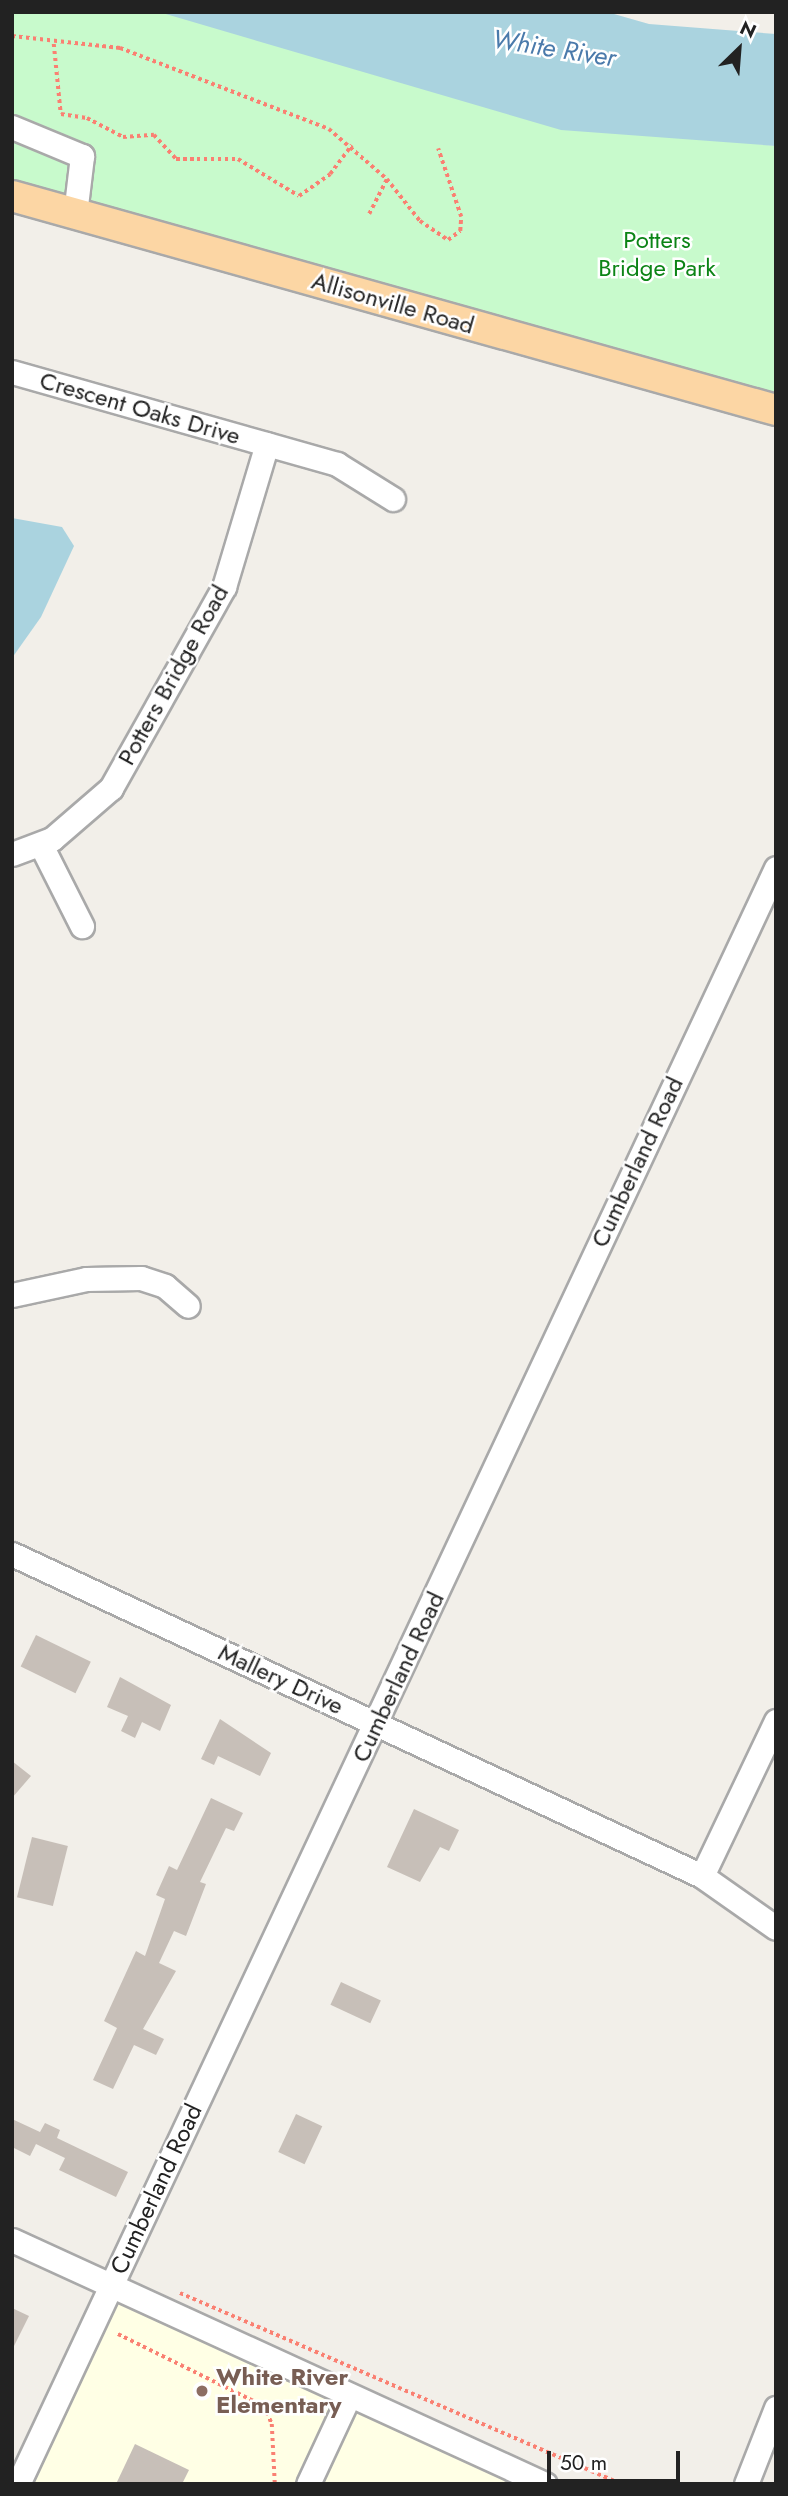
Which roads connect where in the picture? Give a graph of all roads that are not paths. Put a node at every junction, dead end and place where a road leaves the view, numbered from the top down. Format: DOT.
graph roads {
  1 [pos="12,127"];
  2 [pos="12,196"];
  3 [pos="75,214"];
  4 [pos="12,372"];
  5 [pos="775,410"];
  6 [pos="267,444"];
  7 [pos="393,499"];
  8 [pos="41,845"];
  9 [pos="12,854"];
  10 [pos="776,868"];
  11 [pos="82,926"];
  12 [pos="12,1295"];
  13 [pos="188,1306"];
  14 [pos="12,1555"];
  15 [pos="776,1721"];
  16 [pos="377,1724"];
  17 [pos="702,1876"];
  18 [pos="776,1928"];
  19 [pos="12,2240"];
  20 [pos="110,2287"];
  21 [pos="349,2396"];
  22 [pos="776,2408"];
  23 [pos="18,2484"];
  24 [pos="308,2484"];
  25 [pos="545,2484"];
  26 [pos="746,2484"];
  1 -- 3 [label="street"];
  2 -- 3 [label="main road, Allisonville Road"];
  3 -- 5 [label="main road, Allisonville Road"];
  4 -- 6 [label="street, Crescent Oaks Drive"];
  6 -- 7 [label="street, Crescent Oaks Drive"];
  6 -- 8 [label="street, Potters Bridge Road"];
  8 -- 9 [label="street, Potters Bridge Road"];
  8 -- 11 [label="street"];
  10 -- 16 [label="street, Cumberland Road"];
  12 -- 13 [label="street"];
  14 -- 16 [label="street, Mallery Drive"];
  15 -- 17 [label="street"];
  16 -- 17 [label="street, Mallery Drive"];
  16 -- 20 [label="street, Cumberland Road"];
  17 -- 18 [label="street, Mallery Drive"];
  19 -- 20 [label="street"];
  20 -- 21 [label="street"];
  20 -- 23 [label="street, Cumberland Road"];
  21 -- 24 [label="street"];
  21 -- 25 [label="street"];
  22 -- 26 [label="street"];
}
